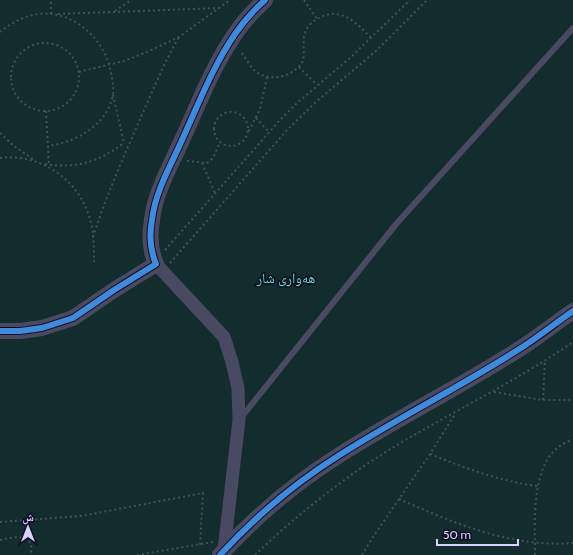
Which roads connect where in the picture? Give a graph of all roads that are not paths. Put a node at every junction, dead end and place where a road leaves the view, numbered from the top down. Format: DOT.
graph roads {
  1 [pos="265,0"];
  2 [pos="573,28"];
  3 [pos="158,266"];
  4 [pos="573,311"];
  5 [pos="0,331"];
  6 [pos="239,420"];
  7 [pos="223,548"];
  1 -- 3 [label="street"];
  2 -- 6 [label="lane"];
  3 -- 5 [label="street"];
  3 -- 6 [label="street"];
  4 -- 7 [label="street"];
  6 -- 7 [label="street"];
}
